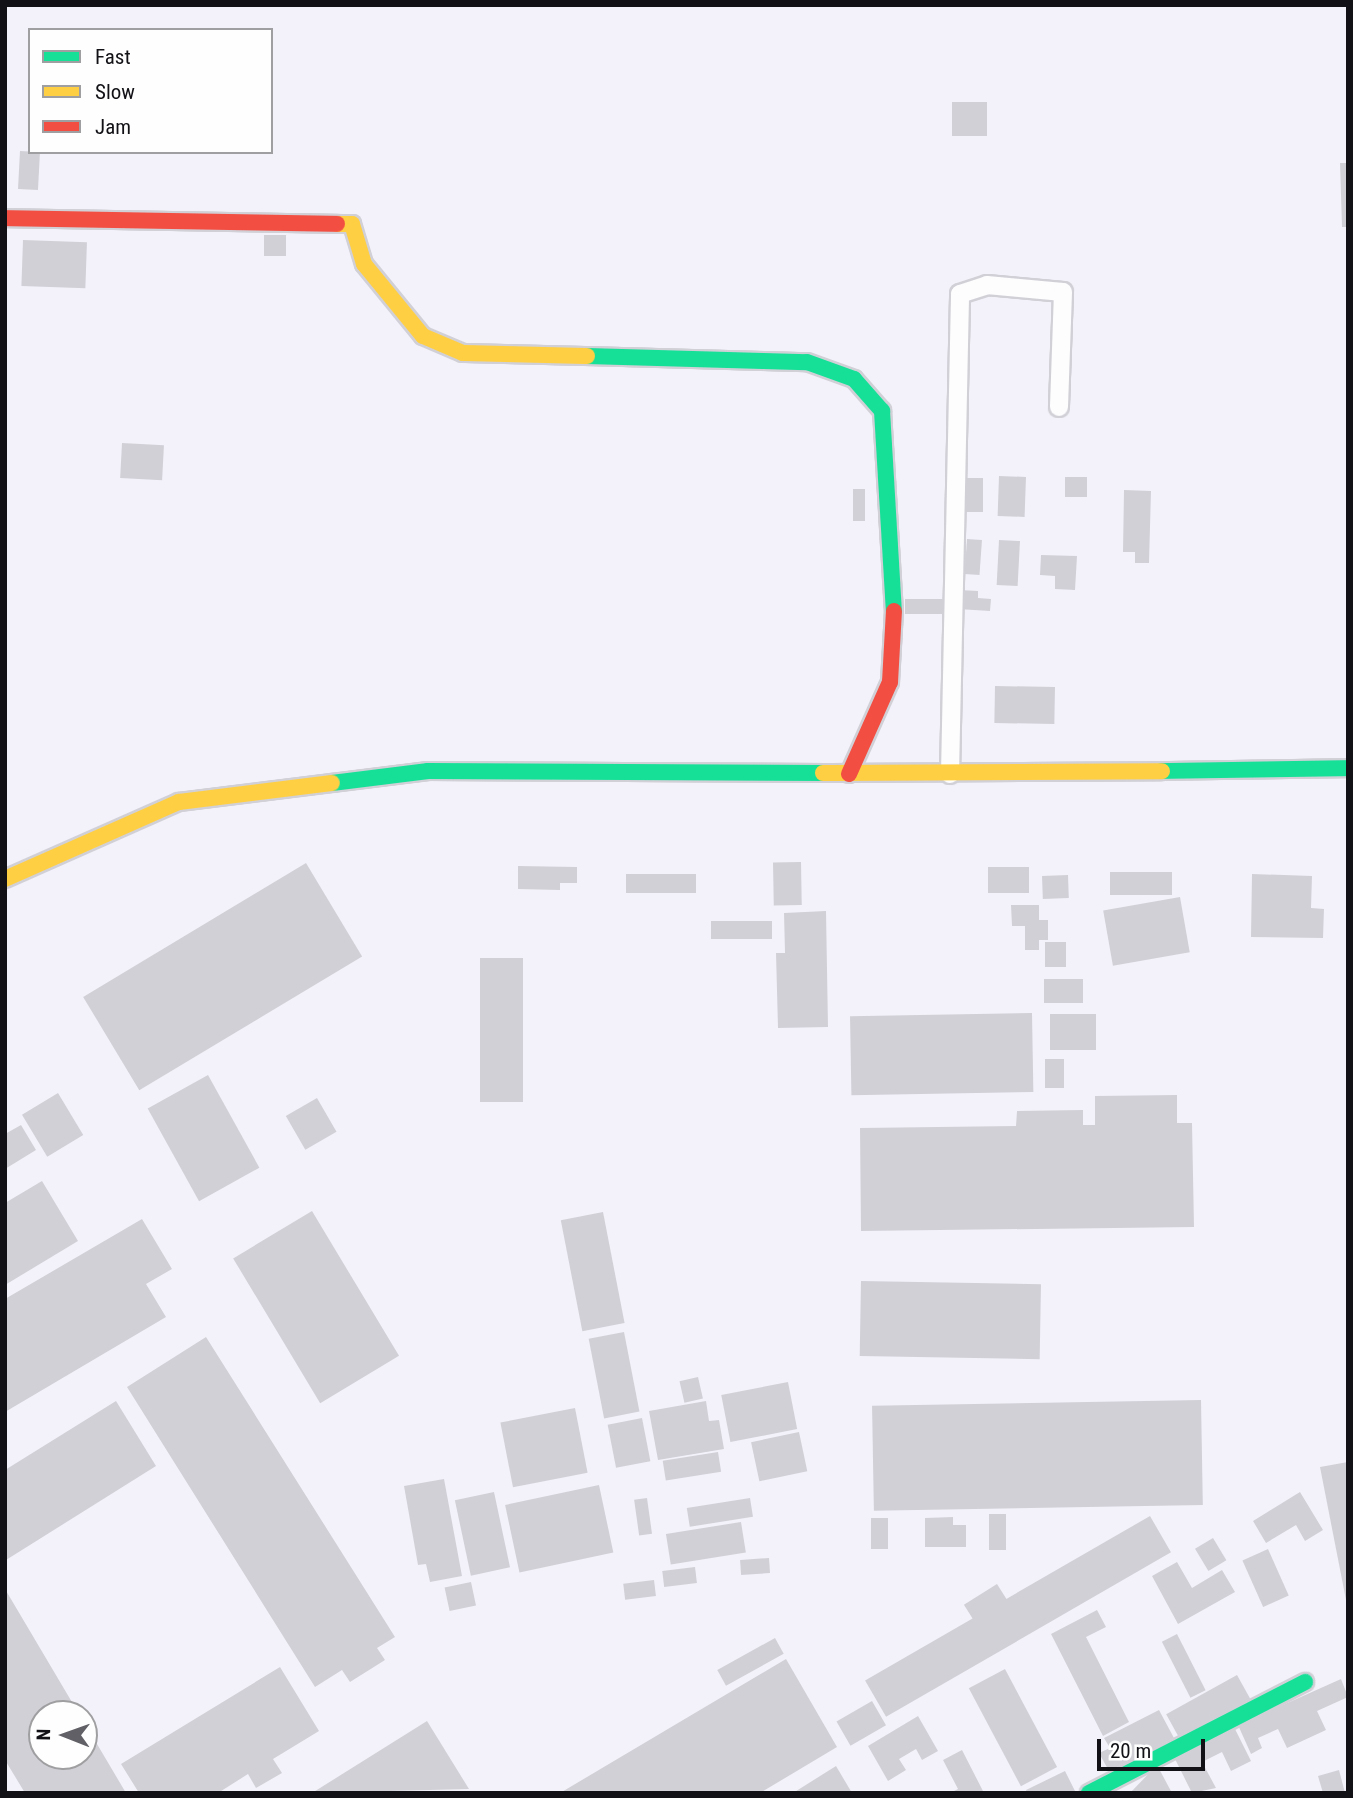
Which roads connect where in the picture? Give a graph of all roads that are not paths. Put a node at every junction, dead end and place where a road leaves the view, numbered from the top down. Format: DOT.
graph roads {
  1 [pos="5,218"];
  2 [pos="1059,407"];
  3 [pos="1348,768"];
  4 [pos="849,774"];
  5 [pos="950,774"];
  6 [pos="5,879"];
  7 [pos="1305,1682"];
  8 [pos="1089,1793"];
  1 -- 4 [label="street"];
  2 -- 5 [label="lane"];
  3 -- 5 [label="street"];
  4 -- 5 [label="street"];
  4 -- 6 [label="street"];
  7 -- 8 [label="street"];
}
